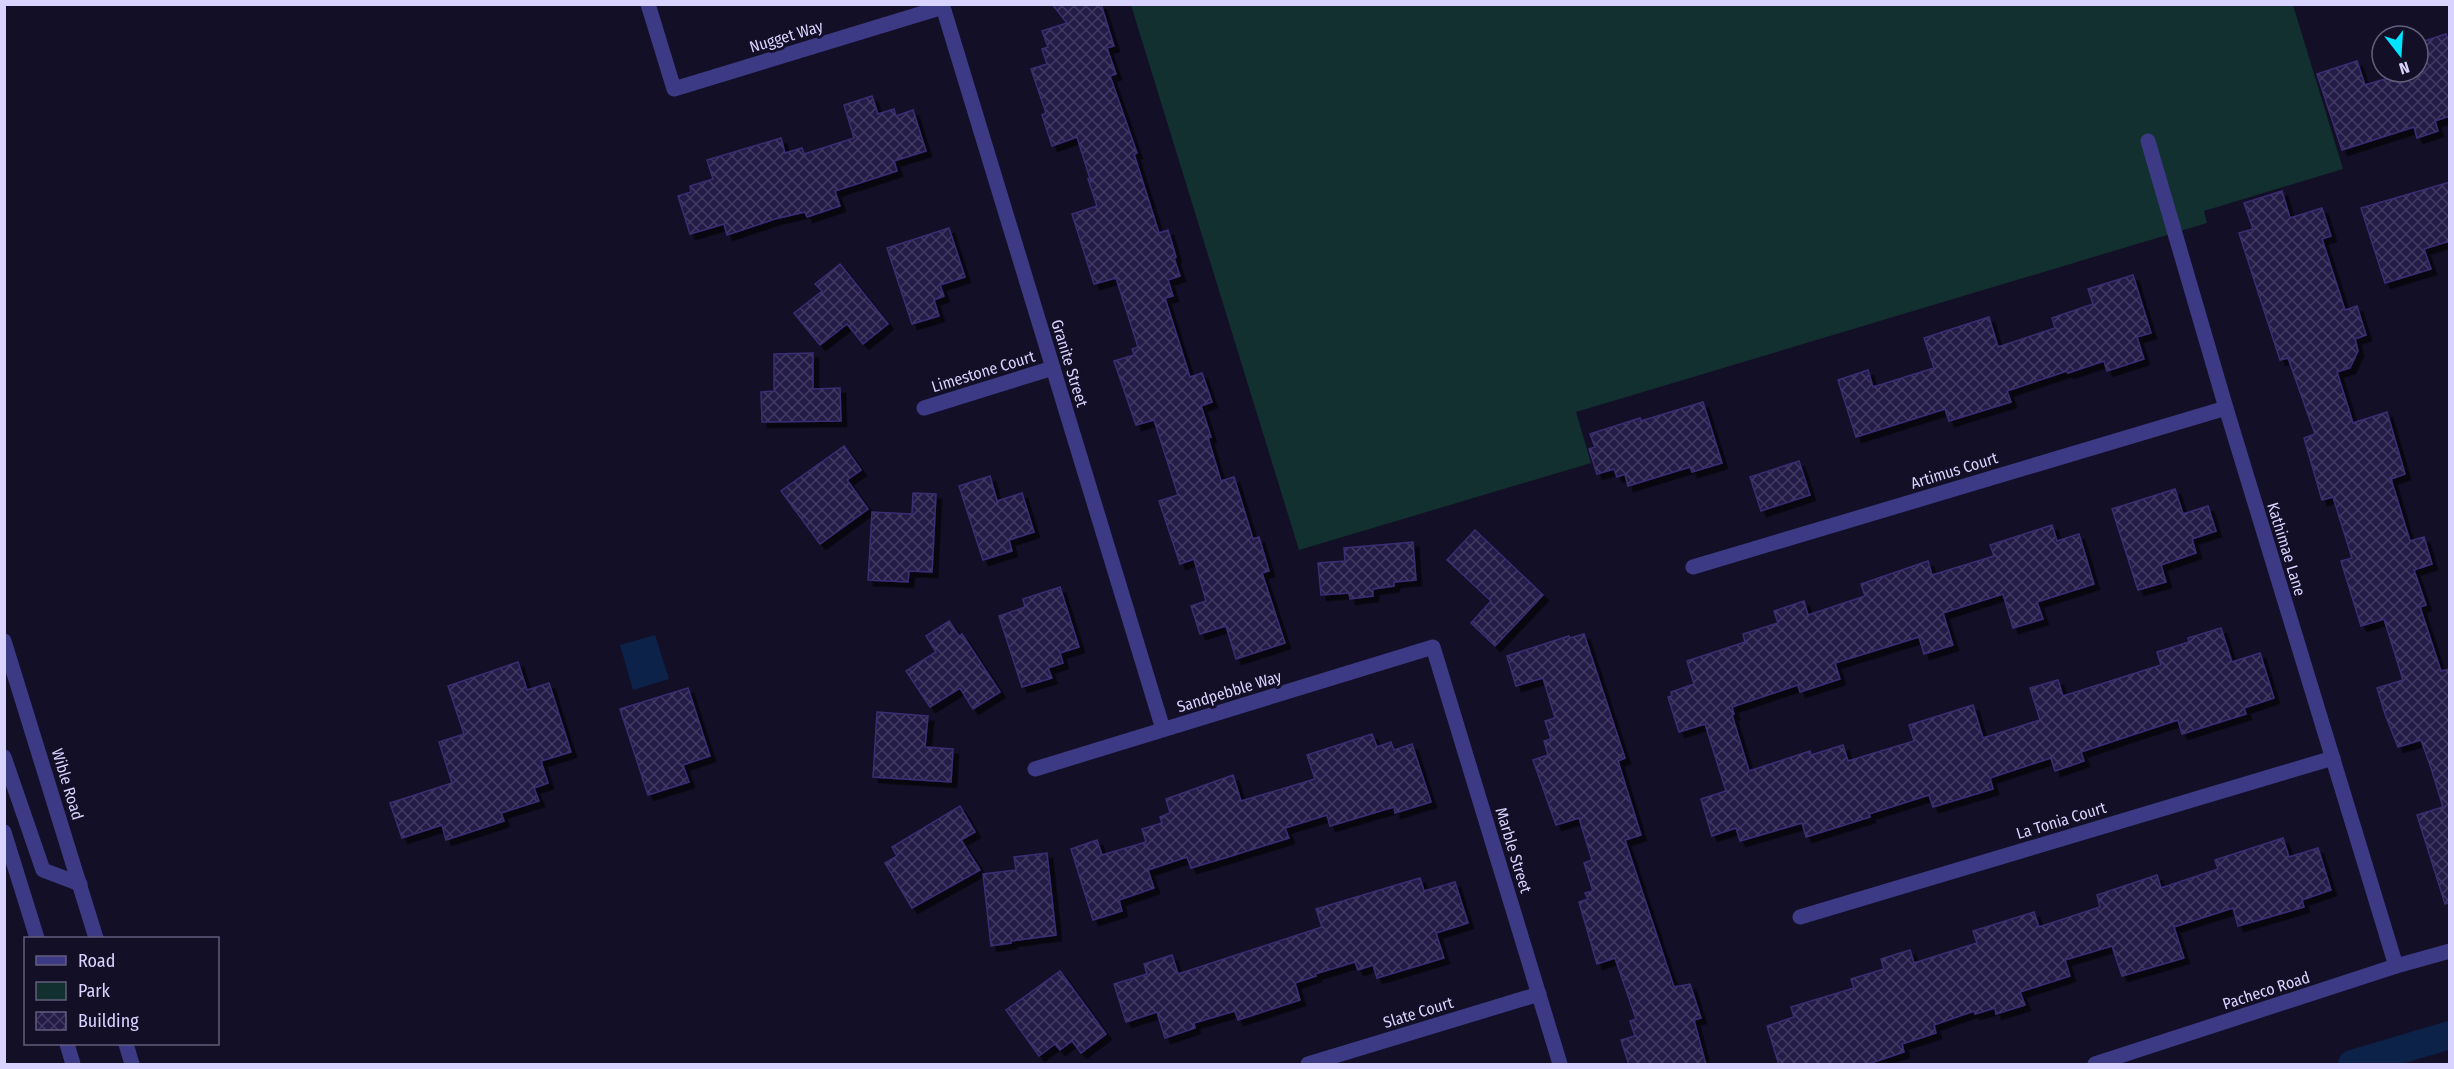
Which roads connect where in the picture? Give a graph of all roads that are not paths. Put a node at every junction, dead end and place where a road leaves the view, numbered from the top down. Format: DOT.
graph roads {
  1 [pos="648,4"];
  2 [pos="943,7"];
  3 [pos="2148,141"];
  4 [pos="1053,368"];
  5 [pos="924,408"];
  6 [pos="2226,408"];
  7 [pos="1693,567"];
  8 [pos="4,641"];
  9 [pos="1433,647"];
  10 [pos="1163,729"];
  11 [pos="4,757"];
  12 [pos="2333,758"];
  13 [pos="1035,769"];
  14 [pos="4,832"];
  15 [pos="80,884"];
  16 [pos="1800,917"];
  17 [pos="35,937"];
  18 [pos="95,937"];
  19 [pos="2450,951"];
  20 [pos="2396,966"];
  21 [pos="1539,994"];
  22 [pos="67,1045"];
  23 [pos="126,1045"];
  24 [pos="73,1065"];
  25 [pos="132,1065"];
  26 [pos="1308,1065"];
  27 [pos="1560,1065"];
  28 [pos="2095,1065"];
  1 -- 2 [label="street, Nugget Way"];
  2 -- 4 [label="street, Granite Street"];
  3 -- 6 [label="street, Kathimae Lane"];
  4 -- 5 [label="street, Limestone Court"];
  4 -- 10 [label="street, Granite Street"];
  6 -- 7 [label="street, Artimus Court"];
  6 -- 12 [label="street, Kathimae Lane"];
  8 -- 15 [label="street, Wible Road"];
  9 -- 10 [label="street, Sandpebble Way"];
  9 -- 21 [label="street, Marble Street"];
  10 -- 13 [label="street, Sandpebble Way"];
  11 -- 15 [label="street"];
  12 -- 16 [label="street, La Tonia Court"];
  12 -- 20 [label="street, Kathimae Lane"];
  14 -- 17 [label="street"];
  15 -- 18 [label="street, Wible Road"];
  19 -- 20 [label="street, Pacheco Road"];
  20 -- 28 [label="street, Pacheco Road"];
  21 -- 26 [label="street, Slate Court"];
  21 -- 27 [label="street, Marble Street"];
  22 -- 24 [label="street"];
  23 -- 25 [label="street"];
}
